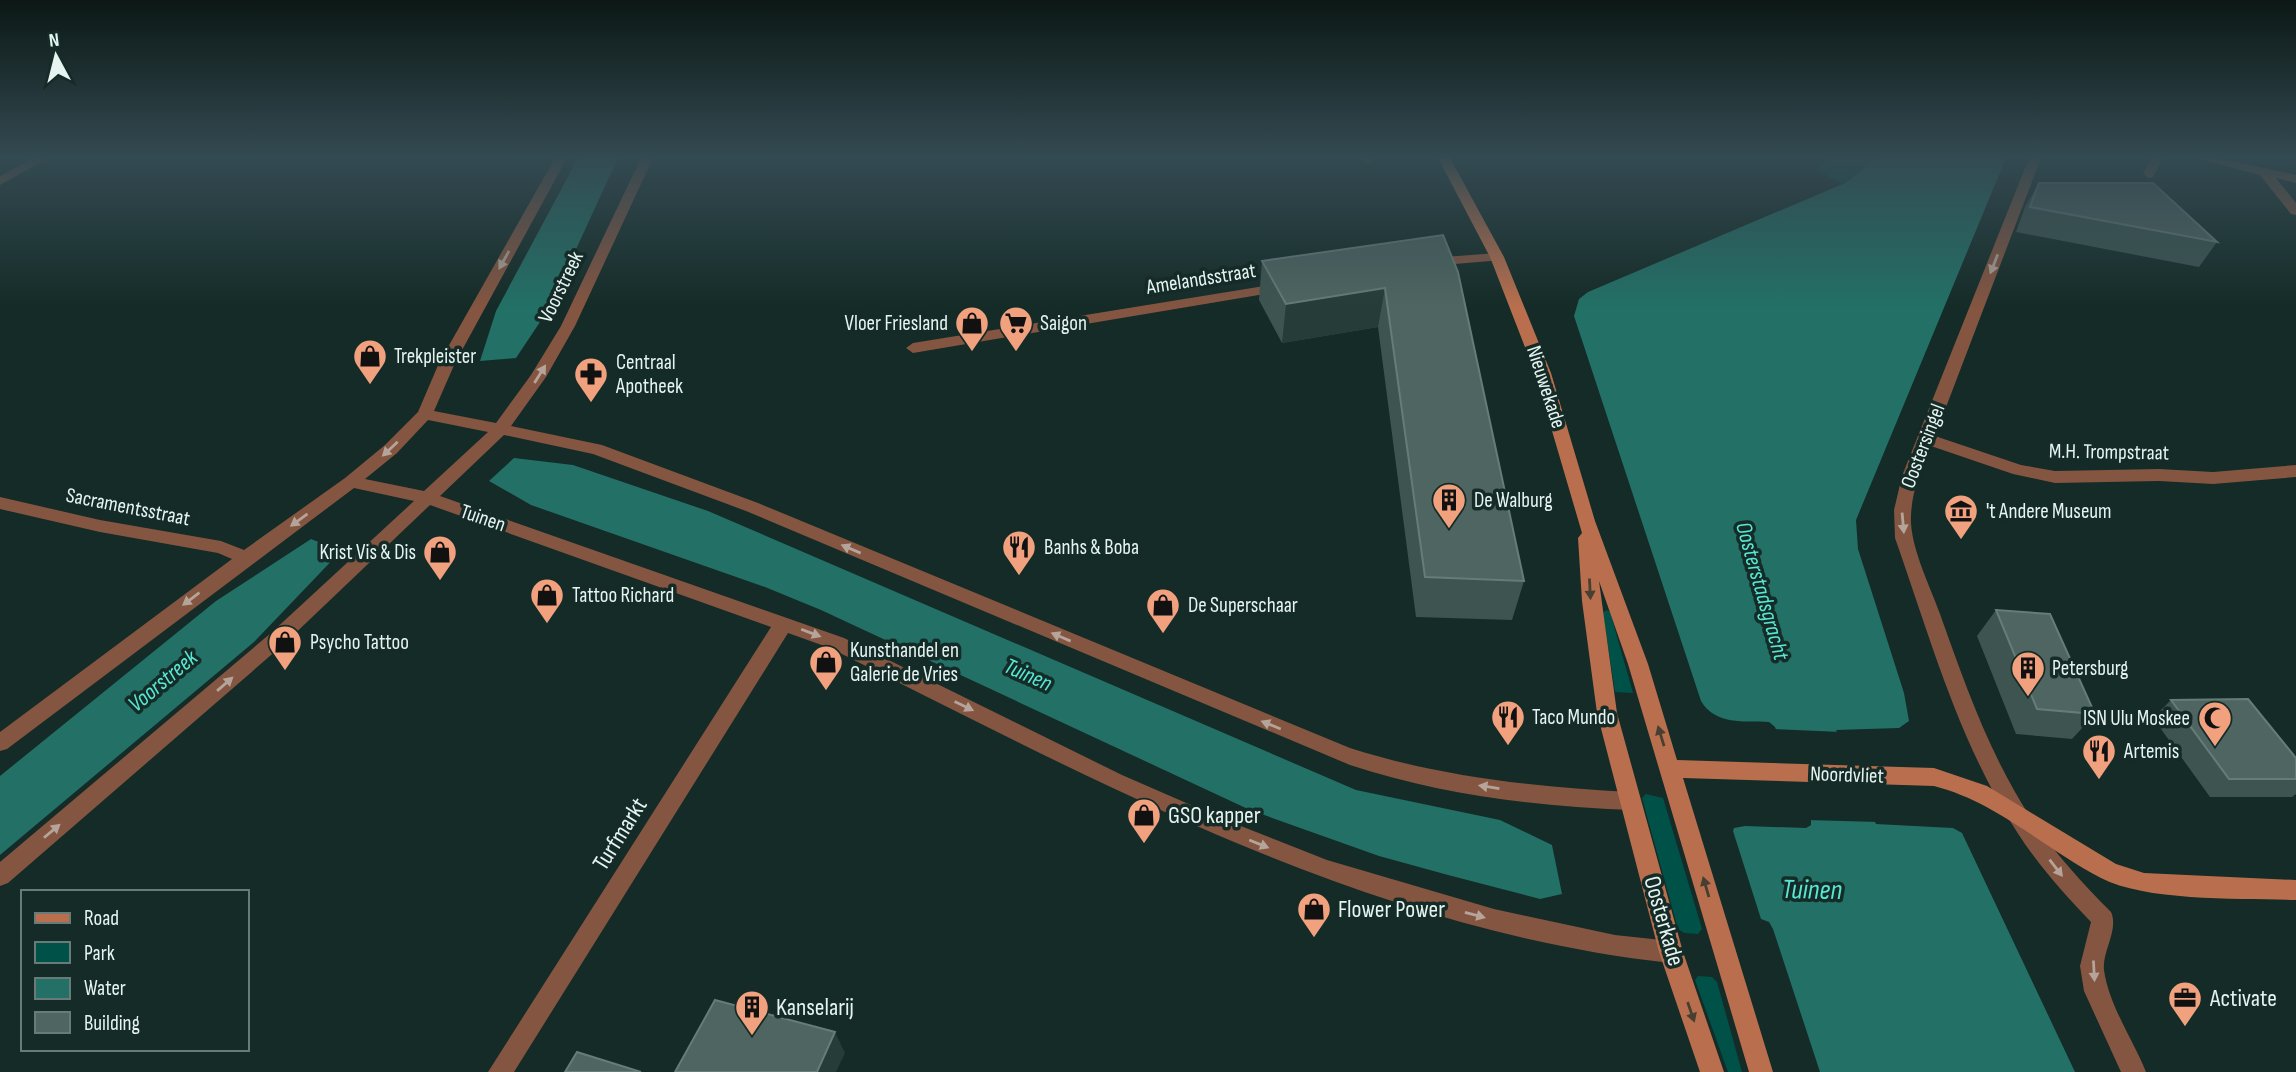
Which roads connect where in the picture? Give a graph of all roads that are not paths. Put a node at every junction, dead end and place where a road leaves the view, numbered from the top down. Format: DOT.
graph roads {
  1 [pos="533,208"];
  2 [pos="623,208"];
  3 [pos="1471,208"];
  4 [pos="2016,208"];
  5 [pos="1497,257"];
  6 [pos="1420,264"];
  7 [pos="1298,284"];
  8 [pos="913,348"];
  9 [pos="425,414"];
  10 [pos="500,430"];
  11 [pos="1926,439"];
  12 [pos="2296,471"];
  13 [pos="351,482"];
  14 [pos="427,498"];
  15 [pos="0,503"];
  16 [pos="1586,520"];
  17 [pos="246,558"];
  18 [pos="784,623"];
  19 [pos="0,743"];
  20 [pos="1622,769"];
  21 [pos="1671,769"];
  22 [pos="1630,801"];
  23 [pos="2016,813"];
  24 [pos="0,876"];
  25 [pos="2296,890"];
  26 [pos="1671,952"];
  27 [pos="500,1072"];
  28 [pos="1712,1072"];
  29 [pos="1760,1072"];
  30 [pos="2134,1072"];
  1 -- 9 [label="street, one-way"];
  10 -- 2 [label="street, Voorstreek, one-way"];
  3 -- 5 [label="main road, Nieuwekade"];
  4 -- 11 [label="street, Oostersingel, one-way"];
  5 -- 6 [label="street"];
  5 -- 16 [label="main road, Nieuwekade"];
  7 -- 8 [label="street, Amelandsstraat"];
  9 -- 10 [label="street"];
  9 -- 13 [label="street, one-way"];
  10 -- 14 [label="street, Voorstreek"];
  22 -- 10 [label="street, one-way"];
  11 -- 12 [label="street, M.H. Trompstraat"];
  11 -- 23 [label="street, Oostersingel, one-way"];
  13 -- 14 [label="street, Tuinen"];
  13 -- 17 [label="street, one-way"];
  14 -- 18 [label="street, Tuinen"];
  24 -- 14 [label="street, Voorstreek, one-way"];
  15 -- 17 [label="street, Sacramentsstraat"];
  16 -- 20 [label="main road, Nieuwekade, one-way"];
  21 -- 16 [label="main road, Nieuwekade, one-way"];
  17 -- 19 [label="street, one-way"];
  18 -- 26 [label="street, Tuinen, one-way"];
  18 -- 27 [label="street, Turfmarkt"];
  20 -- 22 [label="main road, Oosterkade"];
  21 -- 23 [label="main road, Noordvliet"];
  29 -- 21 [label="main road, one-way"];
  22 -- 26 [label="main road, Oosterkade"];
  23 -- 25 [label="main road, Noordvliet"];
  23 -- 30 [label="street, Oostersingel, one-way"];
  26 -- 28 [label="main road, Oosterkade, one-way"];
}
